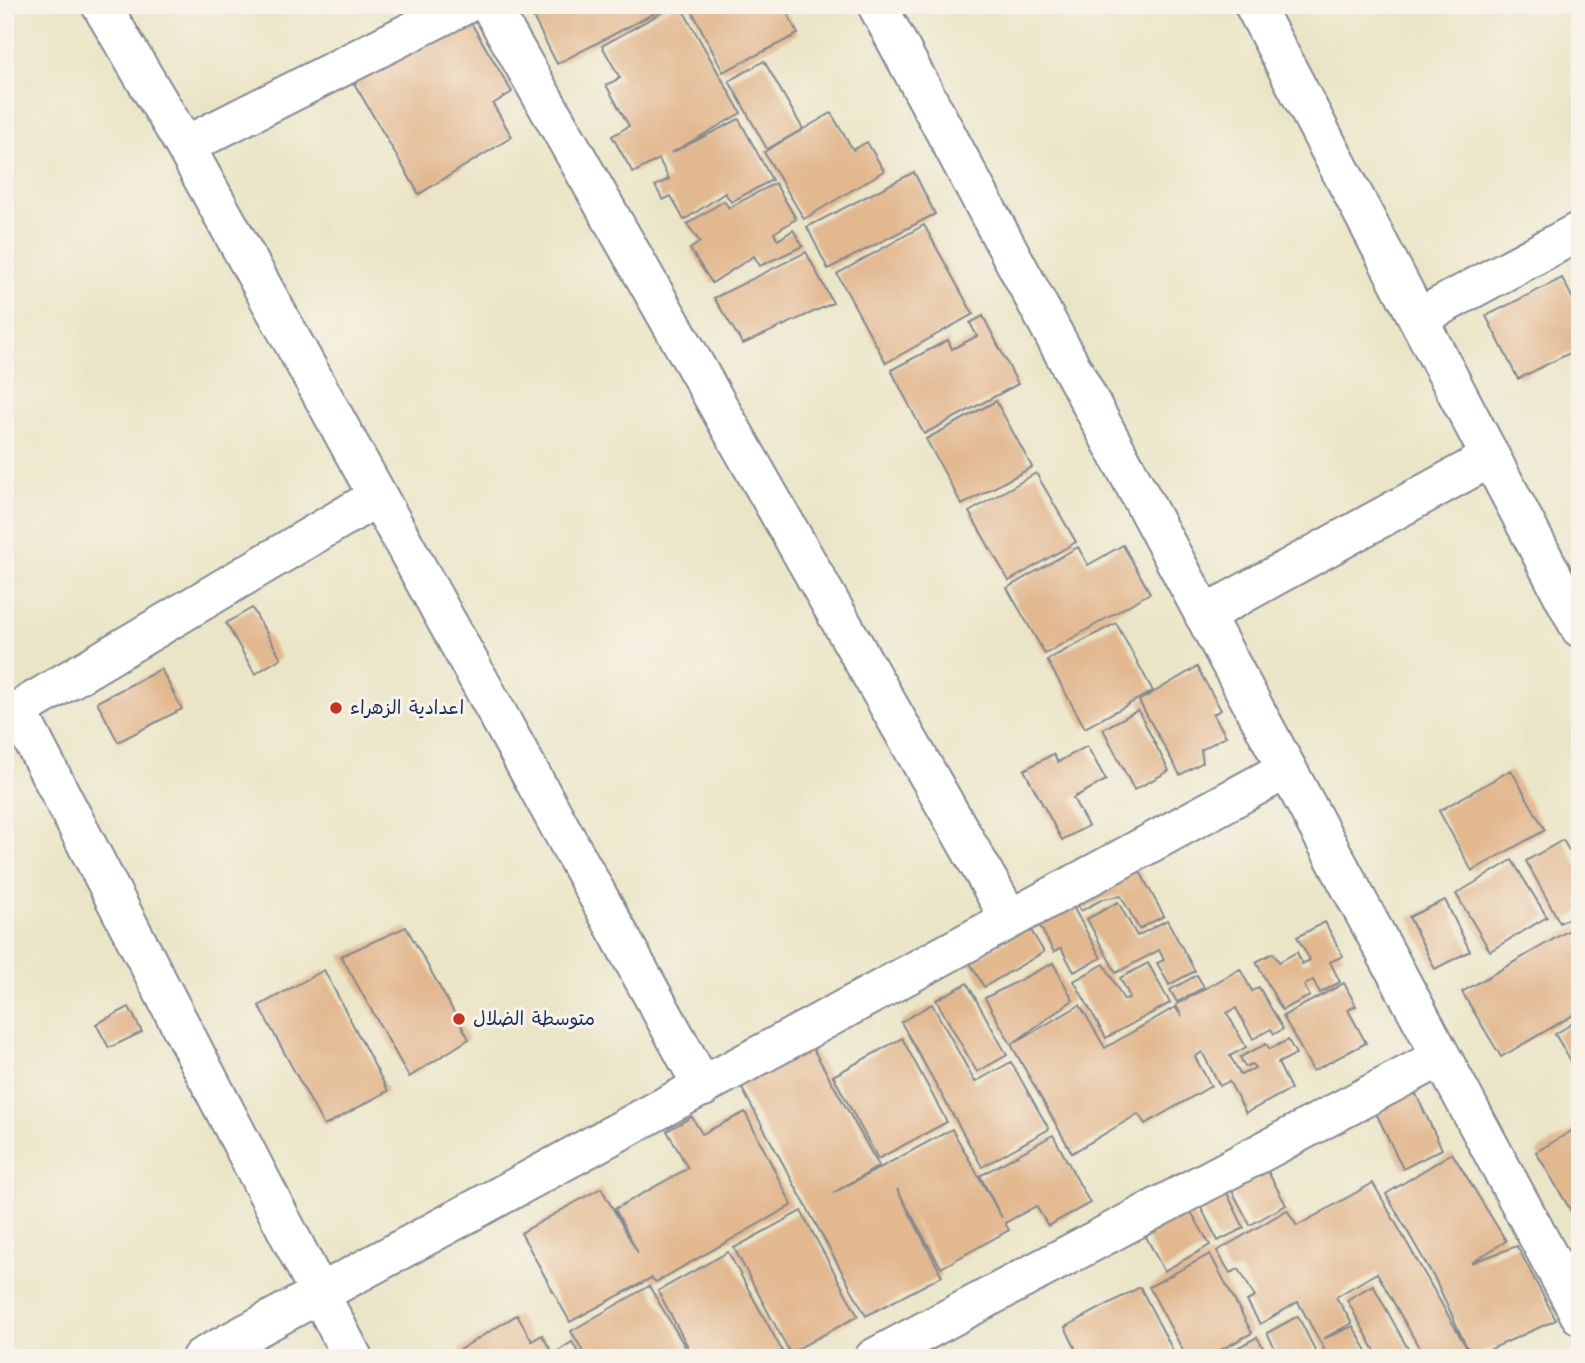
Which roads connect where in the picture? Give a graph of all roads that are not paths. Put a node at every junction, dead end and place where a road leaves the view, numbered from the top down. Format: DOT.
graph roads {
  1 [pos="101,5"];
  2 [pos="464,5"];
  3 [pos="490,5"];
  4 [pos="877,5"];
  5 [pos="1254,5"];
  6 [pos="185,146"];
  7 [pos="1580,231"];
  8 [pos="1418,318"];
  9 [pos="1490,458"];
  10 [pos="377,496"];
  11 [pos="1576,611"];
  12 [pos="1204,615"];
  13 [pos="11,714"];
  14 [pos="1287,769"];
  15 [pos="1010,919"];
  16 [pos="1441,1057"];
  17 [pos="703,1087"];
  18 [pos="319,1295"];
  19 [pos="1580,1315"];
  20 [pos="201,1358"];
  21 [pos="353,1358"];
  22 [pos="874,1358"];
  1 -- 6 [label="street"];
  2 -- 6 [label="street"];
  3 -- 15 [label="street"];
  4 -- 12 [label="street"];
  5 -- 8 [label="street"];
  6 -- 10 [label="street"];
  7 -- 8 [label="street"];
  8 -- 9 [label="street"];
  9 -- 11 [label="street"];
  9 -- 12 [label="street"];
  10 -- 13 [label="street"];
  10 -- 17 [label="street"];
  12 -- 14 [label="street"];
  13 -- 18 [label="street"];
  14 -- 15 [label="street"];
  14 -- 16 [label="street"];
  15 -- 17 [label="street"];
  16 -- 19 [label="street"];
  16 -- 22 [label="street"];
  17 -- 18 [label="street"];
  18 -- 20 [label="street"];
  18 -- 21 [label="street"];
}
